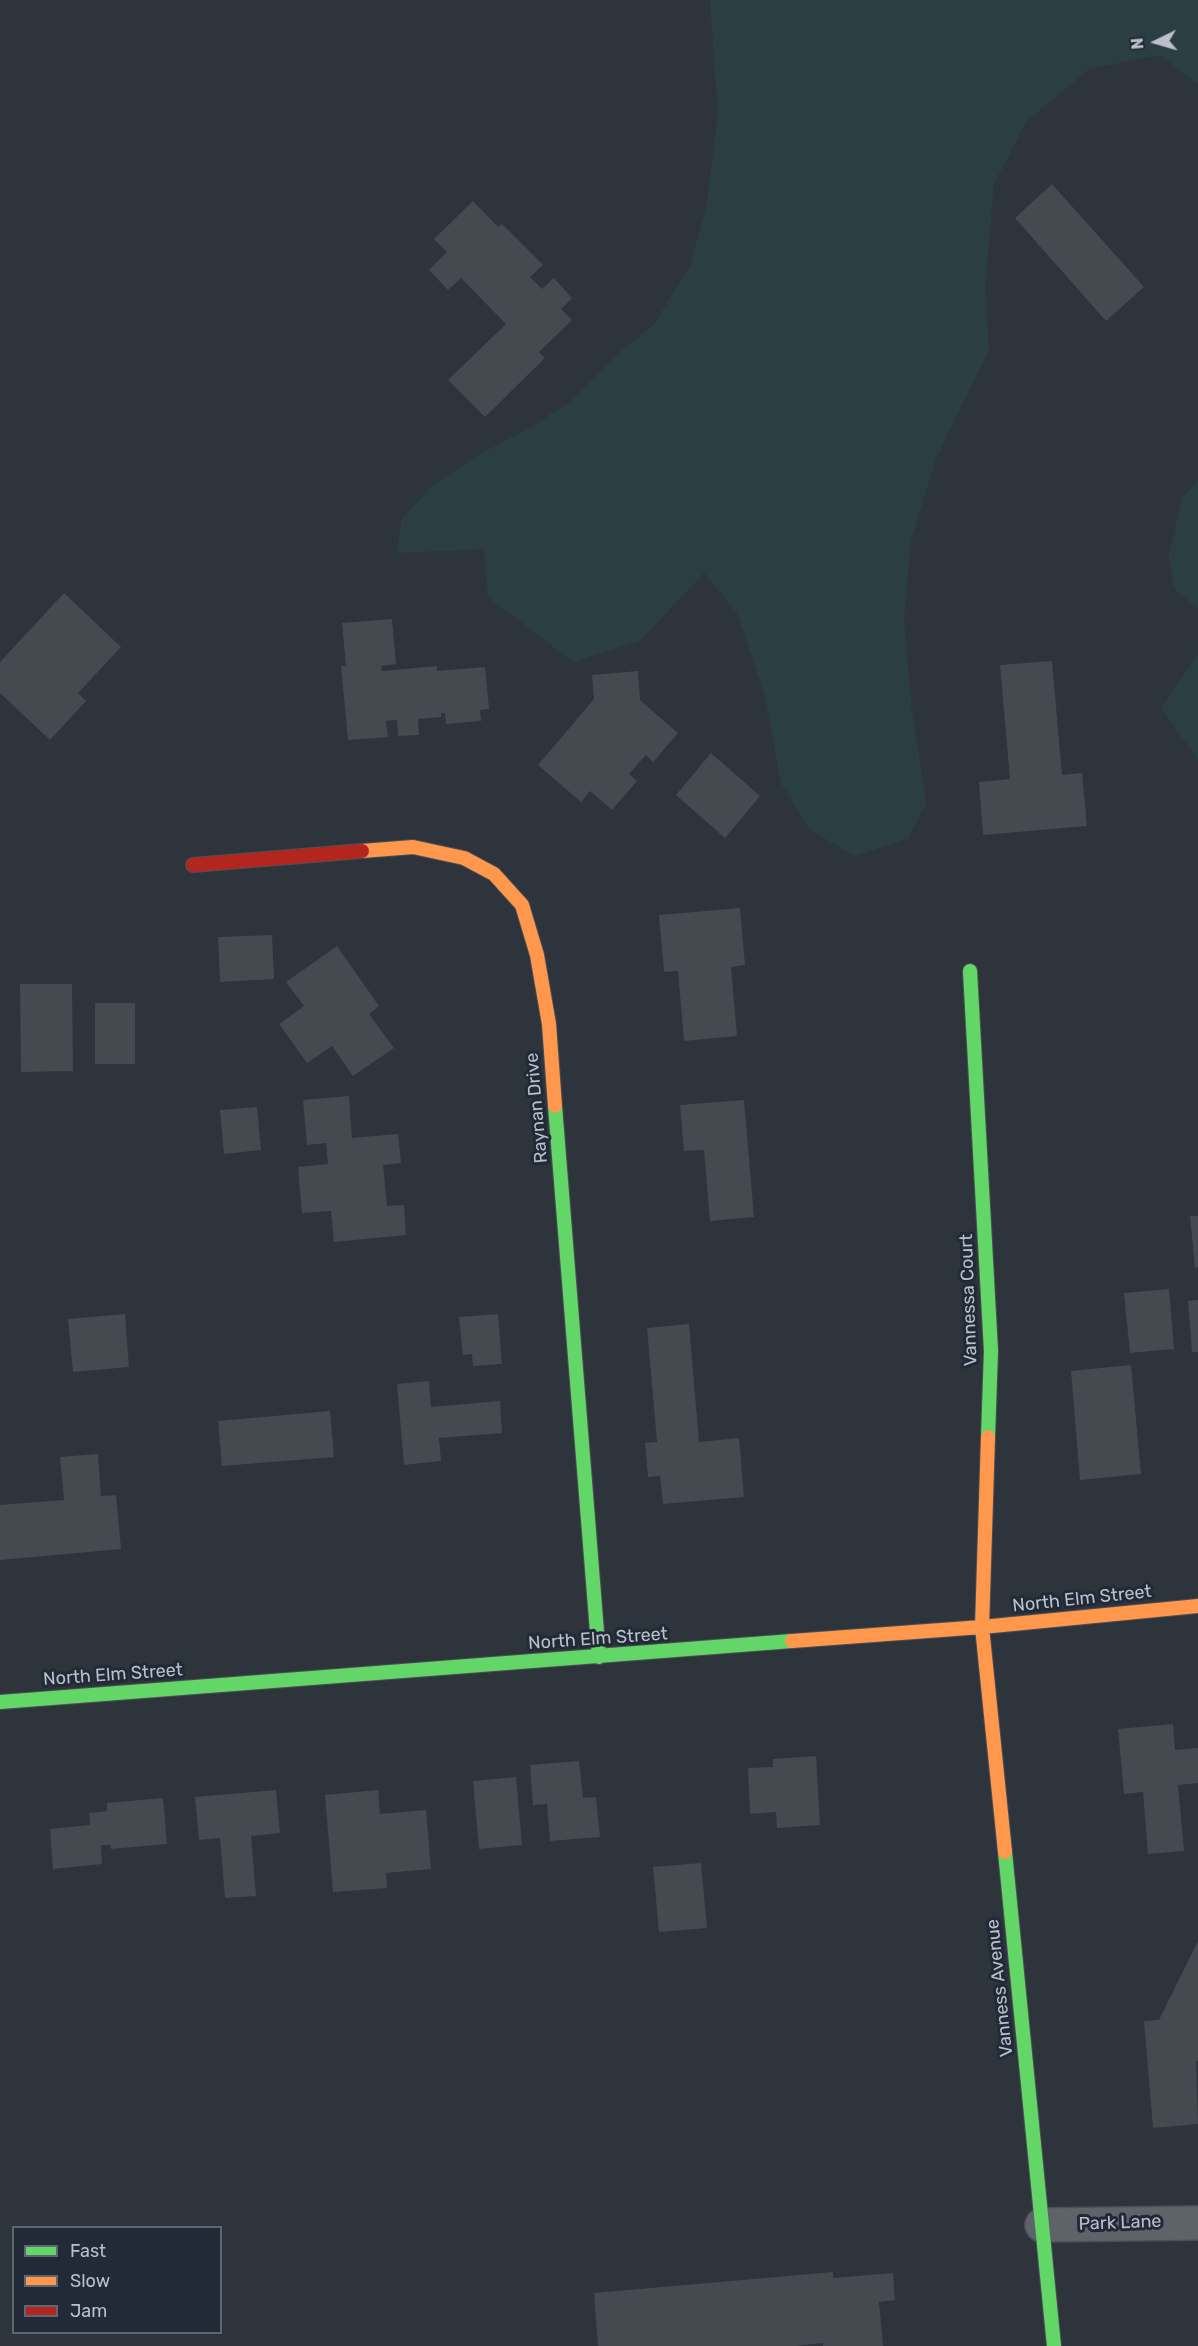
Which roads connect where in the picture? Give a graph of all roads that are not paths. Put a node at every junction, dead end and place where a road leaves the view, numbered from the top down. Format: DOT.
graph roads {
  1 [pos="194,865"];
  2 [pos="970,971"];
  3 [pos="1198,1606"];
  4 [pos="982,1627"];
  5 [pos="599,1657"];
  6 [pos="0,1701"];
  7 [pos="1198,2223"];
  8 [pos="1042,2225"];
  9 [pos="1054,2346"];
  1 -- 5 [label="street, Raynan Drive"];
  2 -- 4 [label="street, Vannessa Court"];
  3 -- 4 [label="street, North Elm Street"];
  4 -- 5 [label="street, North Elm Street"];
  4 -- 8 [label="street, Vanness Avenue"];
  5 -- 6 [label="street, North Elm Street"];
  7 -- 8 [label="street, Park Lane"];
  8 -- 9 [label="street, Vanness Avenue"];
}
